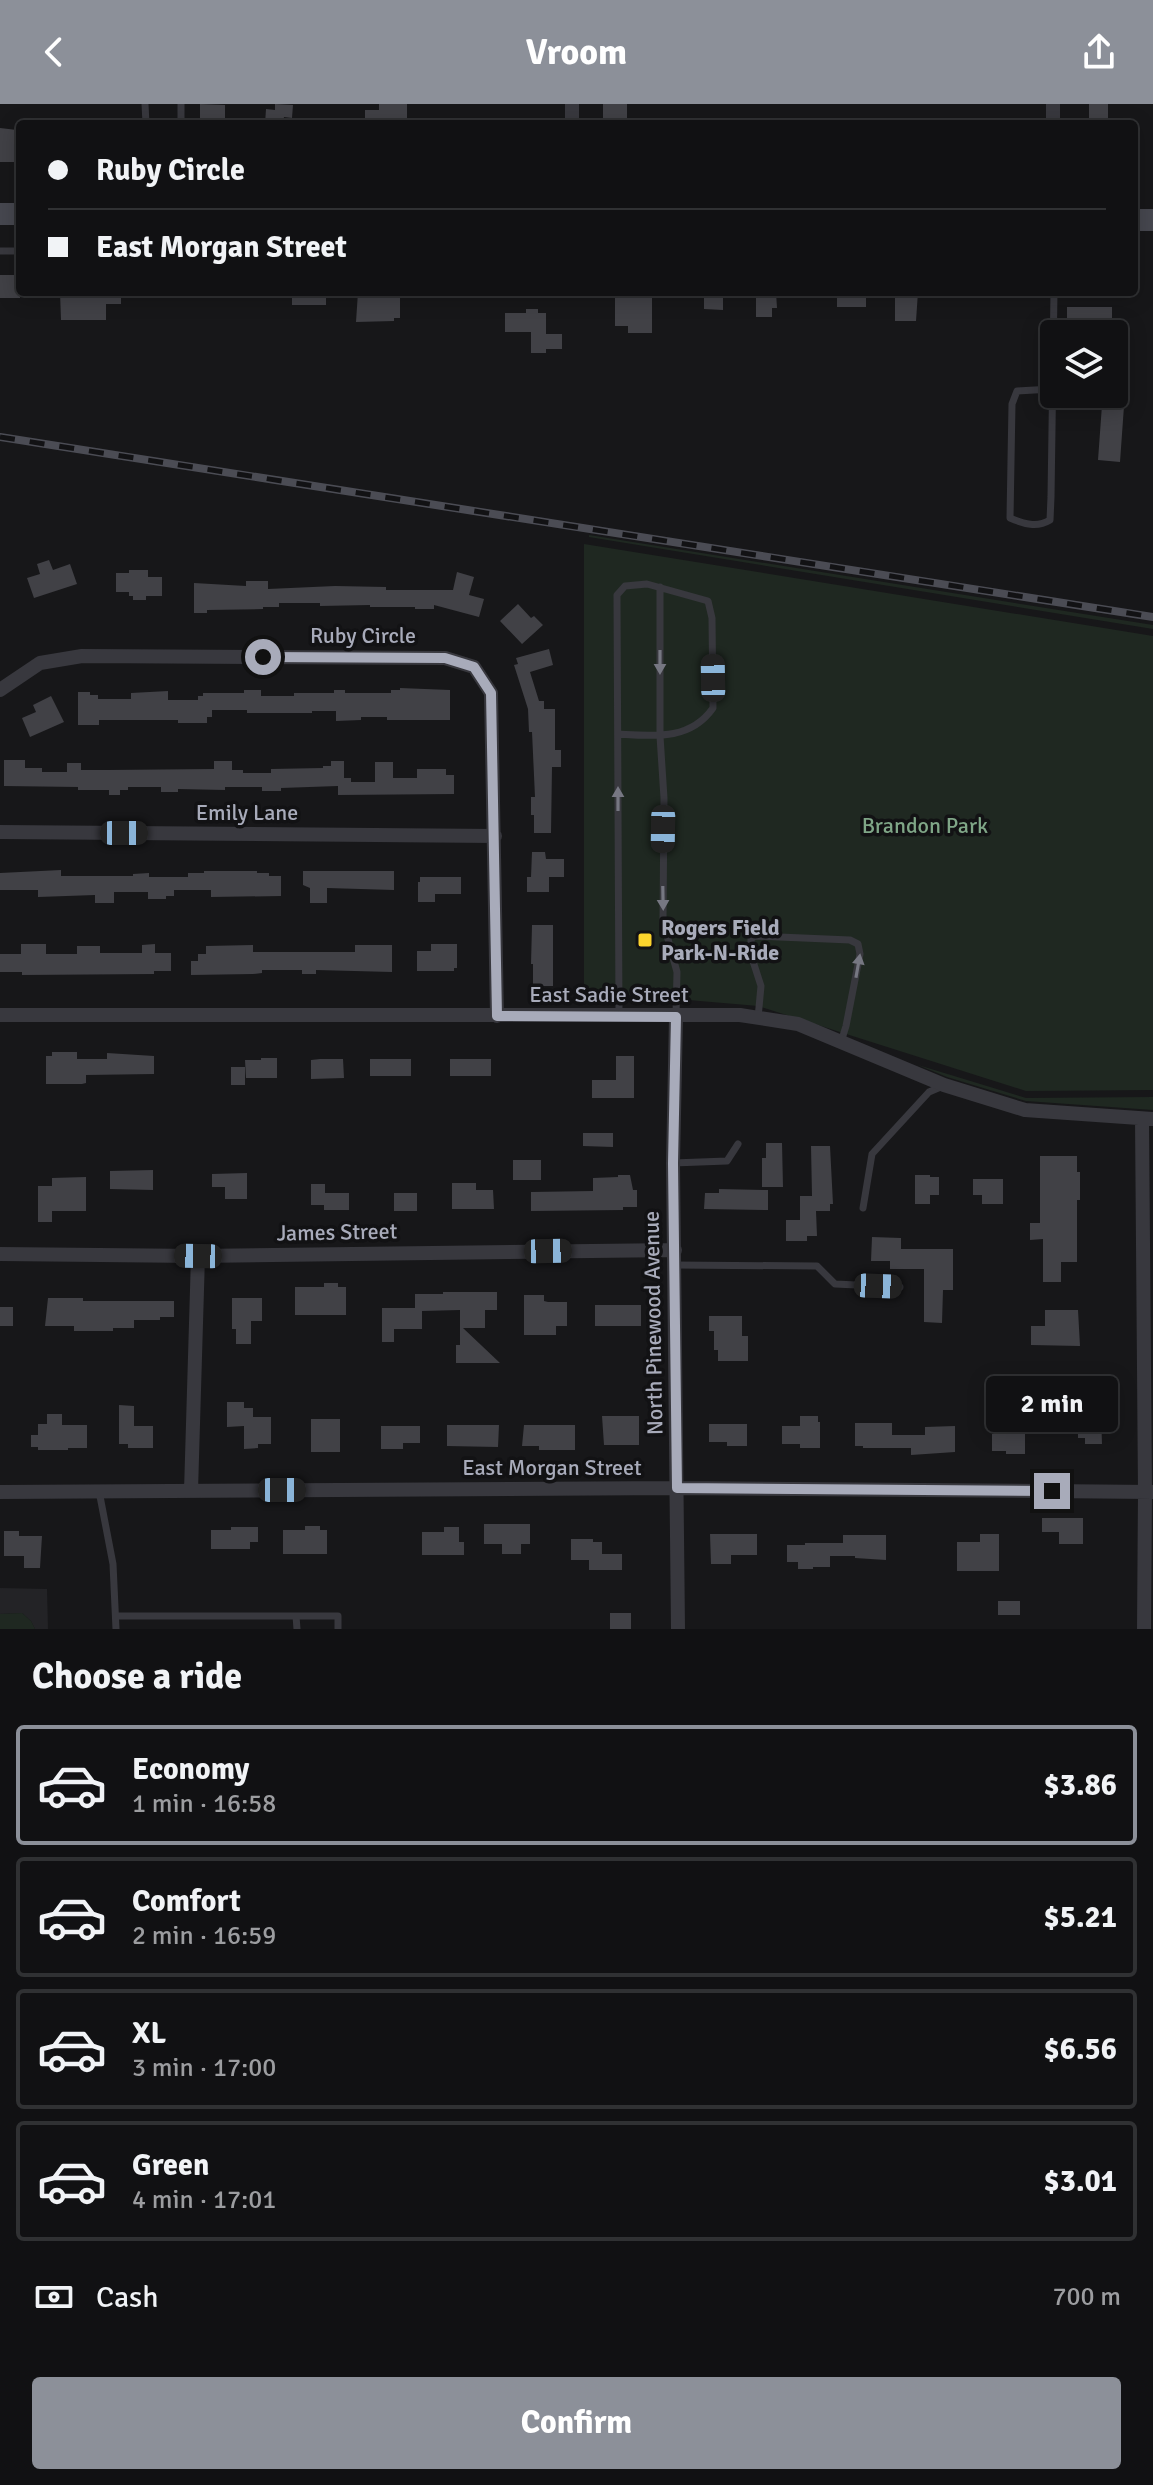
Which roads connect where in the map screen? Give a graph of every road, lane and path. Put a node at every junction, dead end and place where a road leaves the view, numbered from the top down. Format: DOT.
graph roads {
  1 [pos="1054,296"];
  2 [pos="1053,320"];
  3 [pos="1052,389"];
  4 [pos="660,587"];
  5 [pos="0,690"];
  6 [pos="618,734"];
  7 [pos="660,736"];
  8 [pos="0,832"];
  9 [pos="495,836"];
  10 [pos="0,1015"];
  11 [pos="497,1016"];
  12 [pos="619,1017"];
  13 [pos="676,1017"];
  14 [pos="758,1018"];
  15 [pos="841,1042"];
  16 [pos="944,1085"];
  17 [pos="1148,1119"];
  18 [pos="738,1144"];
  19 [pos="673,1163"];
  20 [pos="863,1208"];
  21 [pos="675,1250"];
  22 [pos="0,1254"];
  23 [pos="198,1256"];
  24 [pos="675,1265"];
  25 [pos="900,1287"];
  26 [pos="677,1488"];
  27 [pos="99,1491"];
  28 [pos="191,1491"];
  29 [pos="0,1492"];
  30 [pos="1149,1492"];
  31 [pos="116,1616"];
  32 [pos="296,1616"];
  33 [pos="116,1629"];
  34 [pos="297,1629"];
  35 [pos="338,1629"];
  36 [pos="678,1629"];
  37 [pos="1144,1629"];
  1 -- 2 [label="lane"];
  3 -- 3 [label="lane"];
  4 -- 6 [label="lane"];
  4 -- 7 [label="lane, one-way"];
  4 -- 7 [label="lane"];
  5 -- 9 [label="street, Ruby Circle"];
  6 -- 7 [label="lane"];
  12 -- 6 [label="lane, one-way"];
  7 -- 13 [label="lane, one-way"];
  8 -- 9 [label="street, Emily Lane"];
  9 -- 11 [label="street, Ruby Circle"];
  10 -- 11 [label="street, East Sadie Street"];
  11 -- 12 [label="street, East Sadie Street"];
  12 -- 13 [label="street, East Sadie Street"];
  13 -- 14 [label="street, East Sadie Street"];
  13 -- 19 [label="street, North Pinewood Avenue"];
  14 -- 15 [label="street, East Sadie Street"];
  15 -- 14 [label="lane, one-way"];
  15 -- 16 [label="street, East Sadie Street"];
  16 -- 17 [label="street, East Sadie Street"];
  16 -- 20 [label="lane"];
  17 -- 30 [label="street"];
  18 -- 19 [label="lane"];
  19 -- 21 [label="street, North Pinewood Avenue"];
  21 -- 23 [label="street, James Street"];
  21 -- 24 [label="street, North Pinewood Avenue"];
  22 -- 23 [label="street, James Street"];
  23 -- 28 [label="street"];
  24 -- 25 [label="lane"];
  24 -- 26 [label="street, North Pinewood Avenue"];
  26 -- 28 [label="street, East Morgan Street"];
  26 -- 30 [label="street, East Morgan Street"];
  26 -- 36 [label="street, North Pinewood Avenue"];
  27 -- 28 [label="street, East Morgan Street"];
  27 -- 29 [label="street, East Morgan Street"];
  27 -- 31 [label="lane"];
  30 -- 37 [label="street"];
  31 -- 32 [label="lane"];
  31 -- 33 [label="lane"];
  32 -- 34 [label="lane"];
  32 -- 35 [label="lane"];
}
